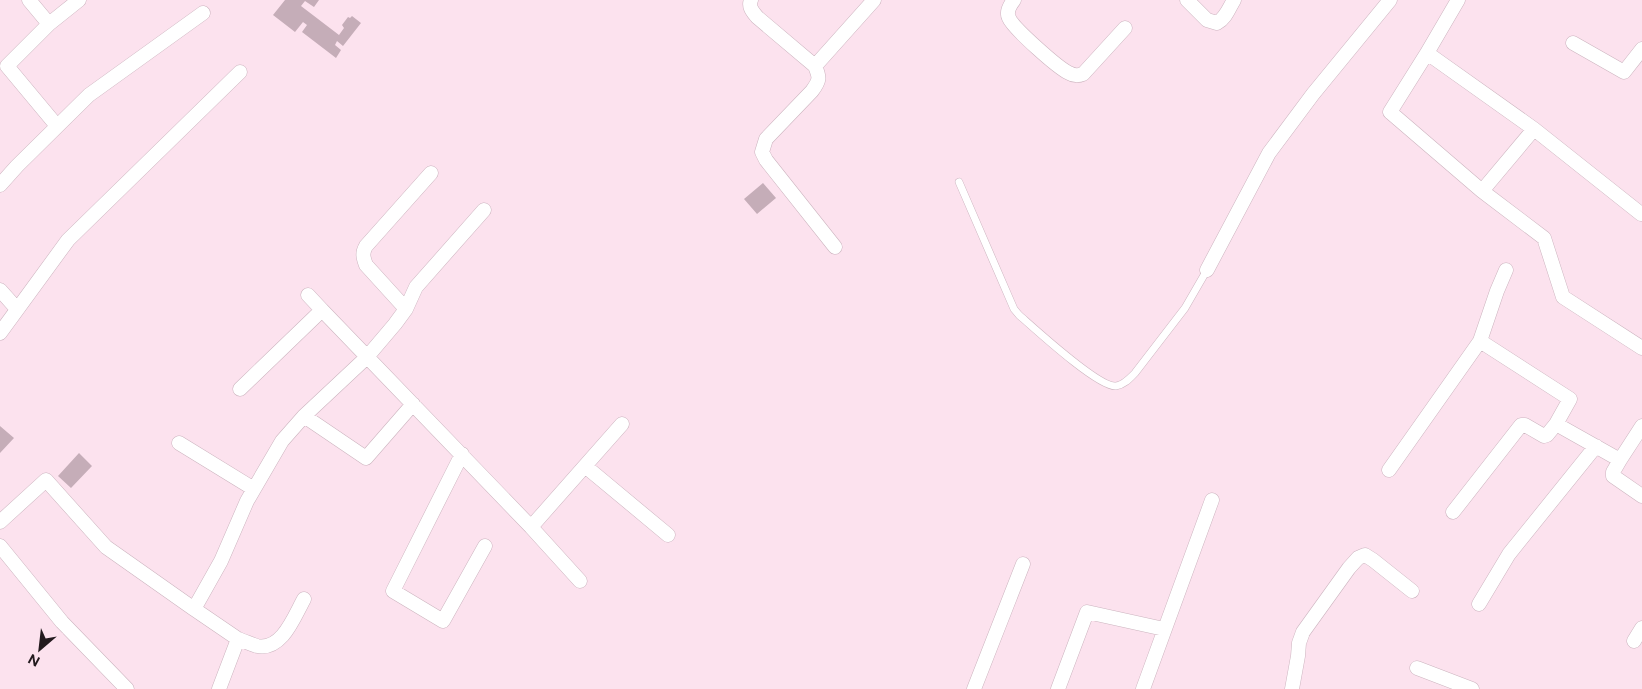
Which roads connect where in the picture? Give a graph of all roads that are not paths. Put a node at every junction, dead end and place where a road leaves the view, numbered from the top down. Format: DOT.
graph roads {
  1 [pos="29,0"];
  2 [pos="79,0"];
  3 [pos="751,0"];
  4 [pos="874,0"];
  5 [pos="1014,0"];
  6 [pos="1187,0"];
  7 [pos="1234,0"];
  8 [pos="1390,0"];
  9 [pos="1458,0"];
  10 [pos="203,12"];
  11 [pos="49,24"];
  12 [pos="1125,28"];
  13 [pos="1573,43"];
  14 [pos="1642,49"];
  15 [pos="1427,53"];
  16 [pos="815,66"];
  17 [pos="240,72"];
  18 [pos="57,126"];
  19 [pos="1534,129"];
  20 [pos="431,173"];
  21 [pos="959,182"];
  22 [pos="0,185"];
  23 [pos="1482,191"];
  24 [pos="484,210"];
  25 [pos="1641,214"];
  26 [pos="836,247"];
  27 [pos="1207,270"];
  28 [pos="1506,270"];
  29 [pos="0,290"];
  30 [pos="308,295"];
  31 [pos="17,309"];
  32 [pos="406,309"];
  33 [pos="322,310"];
  34 [pos="0,333"];
  35 [pos="1480,341"];
  36 [pos="1642,348"];
  37 [pos="367,357"];
  38 [pos="240,389"];
  39 [pos="413,404"];
  40 [pos="304,416"];
  41 [pos="622,424"];
  42 [pos="1556,424"];
  43 [pos="1642,426"];
  44 [pos="179,443"];
  45 [pos="1596,446"];
  46 [pos="462,454"];
  47 [pos="1620,460"];
  48 [pos="585,466"];
  49 [pos="1389,470"];
  50 [pos="254,489"];
  51 [pos="1642,496"];
  52 [pos="1212,500"];
  53 [pos="1453,512"];
  54 [pos="0,522"];
  55 [pos="531,527"];
  56 [pos="668,535"];
  57 [pos="0,546"];
  58 [pos="486,546"];
  59 [pos="1023,564"];
  60 [pos="580,581"];
  61 [pos="1412,591"];
  62 [pos="304,600"];
  63 [pos="1478,604"];
  64 [pos="194,609"];
  65 [pos="1642,628"];
  66 [pos="1164,629"];
  67 [pos="238,639"];
  68 [pos="1634,641"];
  69 [pos="1417,668"];
  70 [pos="127,689"];
  71 [pos="220,689"];
  72 [pos="974,689"];
  73 [pos="1058,689"];
  74 [pos="1143,689"];
  75 [pos="1292,689"];
  76 [pos="1472,689"];
  1 -- 11 [label="street"];
  2 -- 11 [label="street"];
  3 -- 16 [label="street"];
  4 -- 16 [label="street"];
  5 -- 12 [label="street"];
  6 -- 7 [label="street"];
  8 -- 27 [label="street"];
  9 -- 15 [label="street"];
  10 -- 18 [label="street"];
  11 -- 18 [label="street"];
  13 -- 14 [label="street"];
  15 -- 19 [label="street"];
  15 -- 23 [label="street"];
  16 -- 26 [label="street"];
  17 -- 31 [label="street"];
  18 -- 22 [label="street"];
  19 -- 23 [label="street"];
  19 -- 25 [label="street"];
  20 -- 32 [label="street"];
  21 -- 27 [label="lane"];
  23 -- 36 [label="street"];
  24 -- 32 [label="street"];
  28 -- 35 [label="street"];
  29 -- 31 [label="street"];
  30 -- 33 [label="street"];
  31 -- 34 [label="street"];
  32 -- 37 [label="street"];
  33 -- 37 [label="street"];
  33 -- 38 [label="street"];
  35 -- 42 [label="street"];
  35 -- 49 [label="street"];
  37 -- 39 [label="street"];
  37 -- 40 [label="street"];
  39 -- 40 [label="street"];
  39 -- 46 [label="street"];
  40 -- 50 [label="street"];
  41 -- 48 [label="street"];
  42 -- 45 [label="street"];
  42 -- 53 [label="street"];
  43 -- 47 [label="street"];
  44 -- 50 [label="street"];
  45 -- 47 [label="street"];
  45 -- 63 [label="street"];
  46 -- 55 [label="street"];
  46 -- 58 [label="street"];
  47 -- 51 [label="street"];
  48 -- 55 [label="street"];
  48 -- 56 [label="street"];
  50 -- 64 [label="street"];
  52 -- 66 [label="street"];
  54 -- 64 [label="street"];
  55 -- 60 [label="street"];
  57 -- 70 [label="street"];
  59 -- 72 [label="street"];
  61 -- 75 [label="street"];
  62 -- 67 [label="street"];
  64 -- 67 [label="street"];
  65 -- 68 [label="street"];
  66 -- 73 [label="street"];
  66 -- 74 [label="street"];
  67 -- 71 [label="street"];
  69 -- 76 [label="street"];
}
